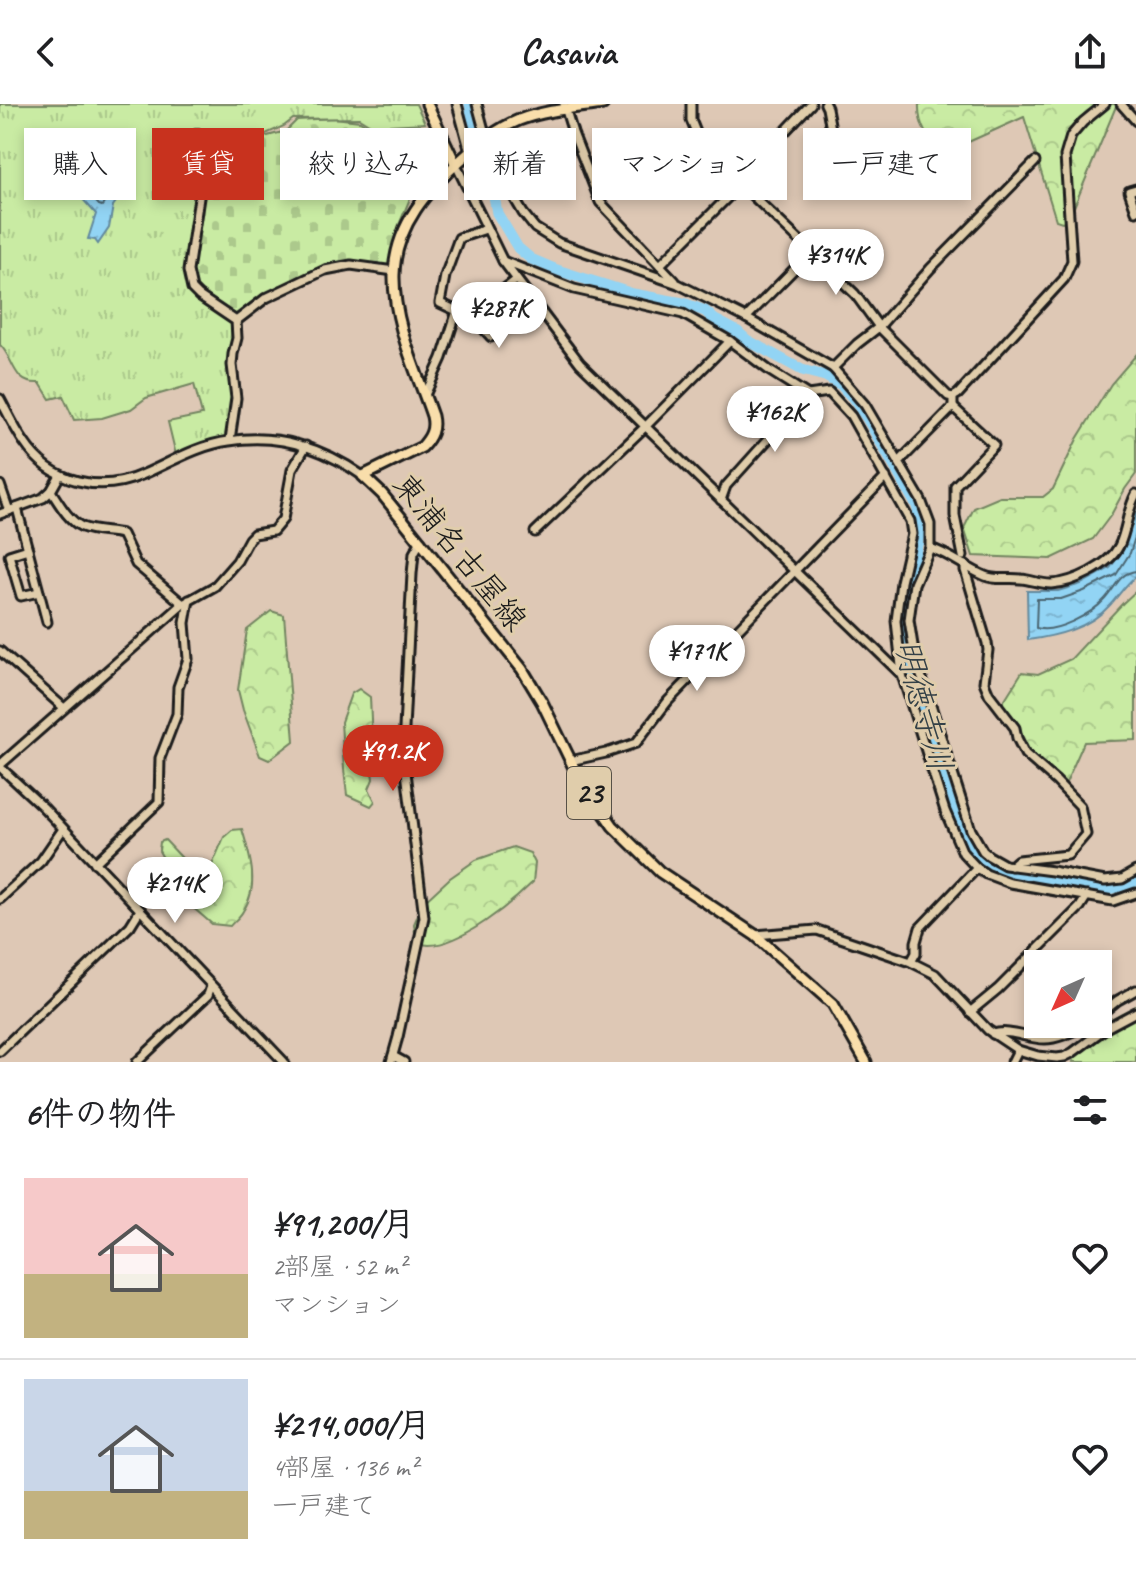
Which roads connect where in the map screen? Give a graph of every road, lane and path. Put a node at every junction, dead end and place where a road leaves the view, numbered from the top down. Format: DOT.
graph roads {
  1 [pos="427,104"];
  2 [pos="457,104"];
  3 [pos="477,104"];
  4 [pos="603,104"];
  5 [pos="691,104"];
  6 [pos="811,104"];
  7 [pos="825,104"];
  8 [pos="1105,104"];
  9 [pos="1121,104"];
  10 [pos="565,107"];
  11 [pos="1136,121"];
  12 [pos="483,128"];
  13 [pos="505,128"];
  14 [pos="694,128"];
  15 [pos="831,128"];
  16 [pos="464,130"];
  17 [pos="787,130"];
  18 [pos="464,158"];
  19 [pos="1035,162"];
  20 [pos="456,165"];
  21 [pos="1136,189"];
  22 [pos="199,200"];
  23 [pos="515,200"];
  24 [pos="723,200"];
  25 [pos="758,200"];
  26 [pos="1136,211"];
  27 [pos="486,229"];
  28 [pos="811,252"];
  29 [pos="503,261"];
  30 [pos="660,265"];
  31 [pos="394,271"];
  32 [pos="516,280"];
  33 [pos="678,284"];
  34 [pos="534,304"];
  35 [pos="457,311"];
  36 [pos="471,315"];
  37 [pos="746,318"];
  38 [pos="236,321"];
  39 [pos="879,327"];
  40 [pos="730,341"];
  41 [pos="833,368"];
  42 [pos="433,379"];
  43 [pos="419,380"];
  44 [pos="425,395"];
  45 [pos="808,395"];
  46 [pos="953,397"];
  47 [pos="0,399"];
  48 [pos="953,407"];
  49 [pos="646,426"];
  50 [pos="230,440"];
  51 [pos="306,446"];
  52 [pos="899,462"];
  53 [pos="60,475"];
  54 [pos="363,476"];
  55 [pos="886,477"];
  56 [pos="0,485"];
  57 [pos="51,491"];
  58 [pos="1136,494"];
  59 [pos="721,500"];
  60 [pos="13,509"];
  61 [pos="0,514"];
  62 [pos="535,532"];
  63 [pos="421,541"];
  64 [pos="928,548"];
  65 [pos="28,549"];
  66 [pos="964,560"];
  67 [pos="795,570"];
  68 [pos="39,592"];
  69 [pos="186,602"];
  70 [pos="47,622"];
  71 [pos="0,651"];
  72 [pos="902,675"];
  73 [pos="64,708"];
  74 [pos="570,761"];
  75 [pos="0,766"];
  76 [pos="63,829"];
  77 [pos="95,863"];
  78 [pos="1011,866"];
  79 [pos="977,868"];
  80 [pos="1136,871"];
  81 [pos="1136,893"];
  82 [pos="1087,896"];
  83 [pos="0,899"];
  84 [pos="140,910"];
  85 [pos="755,935"];
  86 [pos="911,962"];
  87 [pos="211,986"];
  88 [pos="1136,990"];
  89 [pos="1112,1005"];
  90 [pos="970,1012"];
  91 [pos="1136,1012"];
  92 [pos="993,1034"];
  93 [pos="1024,1036"];
  94 [pos="1018,1050"];
  95 [pos="0,1051"];
  96 [pos="392,1059"];
  97 [pos="283,1061"];
  98 [pos="137,1062"];
  99 [pos="404,1062"];
  100 [pos="866,1062"];
  101 [pos="1012,1062"];
  1 -- 20 [label="main road"];
  2 -- 16 [label="street"];
  3 -- 12 [label="street"];
  4 -- 10 [label="main road, 東浦名古屋線"];
  5 -- 14 [label="street"];
  6 -- 17 [label="street"];
  7 -- 15 [label="street"];
  8 -- 46 [label="street"];
  9 -- 11 [label="street"];
  10 -- 13 [label="main road, 東浦名古屋線"];
  10 -- 30 [label="street"];
  18 -- 20 [label="main road, 東浦名古屋線"];
  19 -- 39 [label="street"];
  20 -- 27 [label="street"];
  20 -- 31 [label="main road, 東浦名古屋線"];
  21 -- 26 [label="street"];
  22 -- 38 [label="street"];
  23 -- 33 [label="street"];
  24 -- 30 [label="street"];
  25 -- 28 [label="street"];
  27 -- 29 [label="street"];
  27 -- 35 [label="street"];
  28 -- 37 [label="street"];
  28 -- 39 [label="street"];
  29 -- 32 [label="street"];
  29 -- 40 [label="street"];
  30 -- 33 [label="street"];
  31 -- 38 [label="street"];
  31 -- 43 [label="main road, 東浦名古屋線"];
  32 -- 34 [label="street"];
  32 -- 36 [label="street"];
  33 -- 37 [label="street"];
  34 -- 36 [label="street"];
  34 -- 49 [label="street"];
  35 -- 36 [label="street"];
  35 -- 42 [label="street"];
  37 -- 41 [label="street"];
  38 -- 50 [label="street"];
  39 -- 41 [label="street"];
  39 -- 46 [label="street"];
  40 -- 45 [label="street"];
  40 -- 49 [label="street"];
  41 -- 52 [label="street"];
  42 -- 43 [label="street"];
  42 -- 44 [label="street"];
  43 -- 44 [label="main road, 東浦名古屋線"];
  44 -- 54 [label="main road, 東浦名古屋線"];
  45 -- 55 [label="street"];
  45 -- 59 [label="street"];
  46 -- 48 [label="street"];
  47 -- 53 [label="street"];
  48 -- 52 [label="street"];
  48 -- 66 [label="street"];
  49 -- 59 [label="street"];
  49 -- 62 [label="street"];
  50 -- 51 [label="street"];
  50 -- 53 [label="street"];
  51 -- 54 [label="street"];
  51 -- 69 [label="street"];
  52 -- 64 [label="street"];
  53 -- 57 [label="street"];
  54 -- 63 [label="main road, 東浦名古屋線 / 23"];
  55 -- 67 [label="street"];
  55 -- 72 [label="street"];
  56 -- 60 [label="street"];
  57 -- 60 [label="street"];
  57 -- 69 [label="street"];
  58 -- 66 [label="street"];
  59 -- 67 [label="street"];
  60 -- 61 [label="street"];
  60 -- 65 [label="street"];
  63 -- 74 [label="main road, 東浦名古屋線 / 23"];
  63 -- 96 [label="street"];
  64 -- 66 [label="street"];
  64 -- 78 [label="street"];
  65 -- 68 [label="street"];
  65 -- 68 [label="street"];
  66 -- 78 [label="street"];
  67 -- 72 [label="street"];
  67 -- 74 [label="street"];
  68 -- 70 [label="street"];
  69 -- 73 [label="street"];
  69 -- 77 [label="street"];
  71 -- 73 [label="street"];
  72 -- 79 [label="street"];
  73 -- 75 [label="street"];
  74 -- 85 [label="main road, 東浦名古屋線 / 23"];
  75 -- 76 [label="street"];
  76 -- 77 [label="street"];
  76 -- 83 [label="street"];
  77 -- 84 [label="street"];
  78 -- 80 [label="street"];
  79 -- 82 [label="street"];
  79 -- 86 [label="street"];
  81 -- 82 [label="street"];
  82 -- 90 [label="street"];
  84 -- 87 [label="street"];
  84 -- 95 [label="street"];
  85 -- 86 [label="street"];
  85 -- 100 [label="main road, 東浦名古屋線 / 23"];
  86 -- 90 [label="street"];
  87 -- 97 [label="street"];
  87 -- 98 [label="street"];
  88 -- 89 [label="street"];
  90 -- 92 [label="street"];
  91 -- 94 [label="street"];
  92 -- 93 [label="street"];
  92 -- 94 [label="street"];
  94 -- 101 [label="street"];
  96 -- 99 [label="street"];
}
